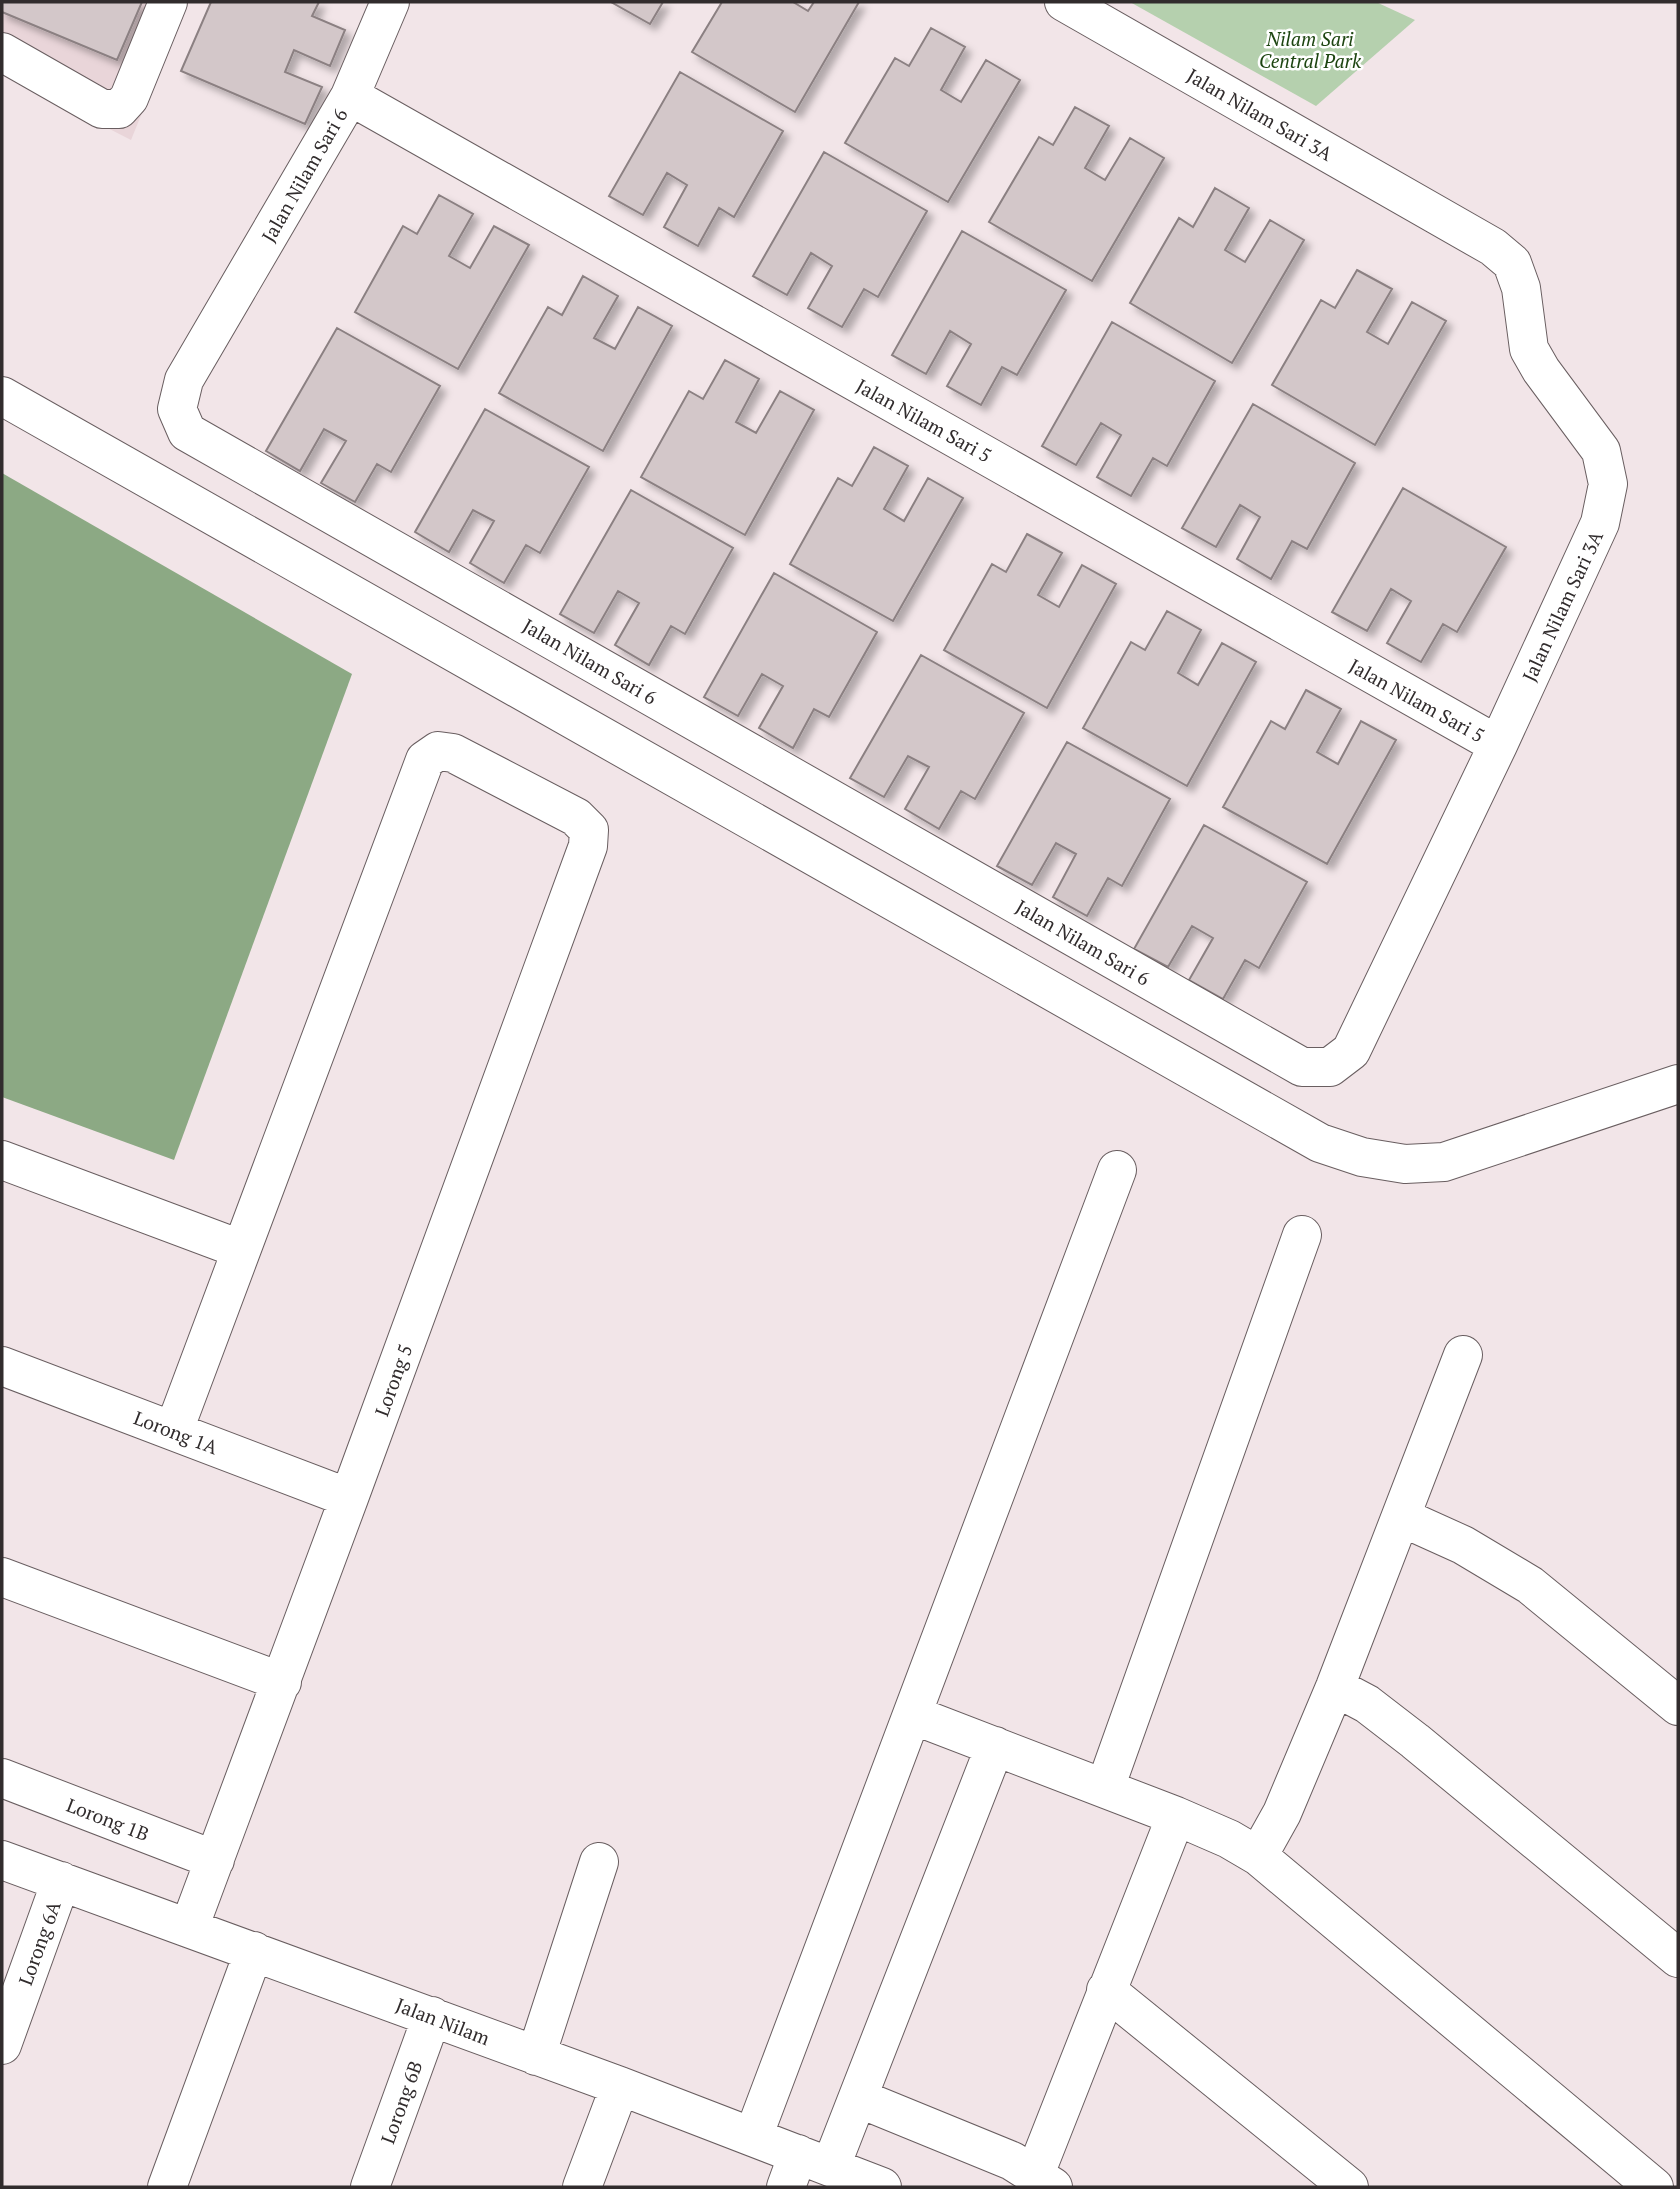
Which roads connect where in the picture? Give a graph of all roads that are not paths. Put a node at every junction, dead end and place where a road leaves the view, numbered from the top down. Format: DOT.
graph roads {
  1 [pos="168,2"];
  2 [pos="390,2"];
  3 [pos="1064,2"];
  4 [pos="2,51"];
  5 [pos="350,96"];
  6 [pos="2,396"];
  7 [pos="1498,745"];
  8 [pos="1330,1067"];
  9 [pos="1678,1084"];
  10 [pos="2,1160"];
  11 [pos="1117,1170"];
  12 [pos="1302,1235"];
  13 [pos="240,1249"];
  14 [pos="1463,1355"];
  15 [pos="2,1366"];
  16 [pos="174,1430"];
  17 [pos="349,1498"];
  18 [pos="1401,1517"];
  19 [pos="2,1577"];
  20 [pos="282,1682"];
  21 [pos="1335,1688"];
  22 [pos="1678,1706"];
  23 [pos="913,1714"];
  24 [pos="995,1746"];
  25 [pos="2,1778"];
  26 [pos="1105,1788"];
  27 [pos="1176,1816"];
  28 [pos="1258,1856"];
  29 [pos="2,1860"];
  30 [pos="215,1860"];
  31 [pos="599,1862"];
  32 [pos="61,1881"];
  33 [pos="189,1928"];
  34 [pos="254,1951"];
  35 [pos="1678,1958"];
  36 [pos="1106,1990"];
  37 [pos="432,2016"];
  38 [pos="2,2045"];
  39 [pos="536,2056"];
  40 [pos="620,2086"];
  41 [pos="858,2098"];
  42 [pos="753,2137"];
  43 [pos="805,2169"];
  44 [pos="1044,2181"];
  45 [pos="167,2187"];
  46 [pos="370,2187"];
  47 [pos="582,2187"];
  48 [pos="882,2187"];
  49 [pos="1349,2187"];
  50 [pos="1654,2187"];
  1 -- 4 [label="street"];
  2 -- 5 [label="street, Jalan Nilam Sari 6"];
  3 -- 7 [label="street, Jalan Nilam Sari 3A"];
  5 -- 7 [label="street, Jalan Nilam Sari 5"];
  5 -- 8 [label="street, Jalan Nilam Sari 6"];
  6 -- 9 [label="street"];
  7 -- 8 [label="street, Jalan Nilam Sari 3A"];
  10 -- 13 [label="street"];
  11 -- 23 [label="street"];
  12 -- 26 [label="street"];
  13 -- 16 [label="street"];
  13 -- 17 [label="street, Lorong 5"];
  14 -- 18 [label="street"];
  15 -- 16 [label="street, Lorong 1A"];
  16 -- 17 [label="street, Lorong 1A"];
  17 -- 20 [label="street, Lorong 5"];
  18 -- 21 [label="street"];
  18 -- 22 [label="street"];
  19 -- 20 [label="street"];
  20 -- 30 [label="street, Lorong 5"];
  21 -- 28 [label="street"];
  21 -- 35 [label="street"];
  23 -- 24 [label="street"];
  23 -- 42 [label="street"];
  24 -- 26 [label="street"];
  24 -- 41 [label="street"];
  25 -- 30 [label="street, Lorong 1B"];
  26 -- 27 [label="street"];
  27 -- 28 [label="street"];
  27 -- 36 [label="street"];
  28 -- 50 [label="street"];
  29 -- 32 [label="street, Jalan Nilam"];
  30 -- 33 [label="street, Lorong 5"];
  31 -- 39 [label="street"];
  32 -- 33 [label="street, Jalan Nilam"];
  32 -- 38 [label="street, Lorong 6A"];
  33 -- 34 [label="street, Jalan Nilam"];
  34 -- 37 [label="street, Jalan Nilam"];
  34 -- 45 [label="street"];
  36 -- 44 [label="street"];
  36 -- 49 [label="street"];
  37 -- 39 [label="street, Jalan Nilam"];
  37 -- 46 [label="street, Lorong 6B"];
  39 -- 40 [label="street, Jalan Nilam"];
  40 -- 42 [label="street, Jalan Nilam"];
  40 -- 47 [label="street"];
  41 -- 43 [label="street"];
  41 -- 44 [label="street"];
  42 -- 43 [label="street, Jalan Nilam"];
  43 -- 48 [label="street, Jalan Nilam"];
}
